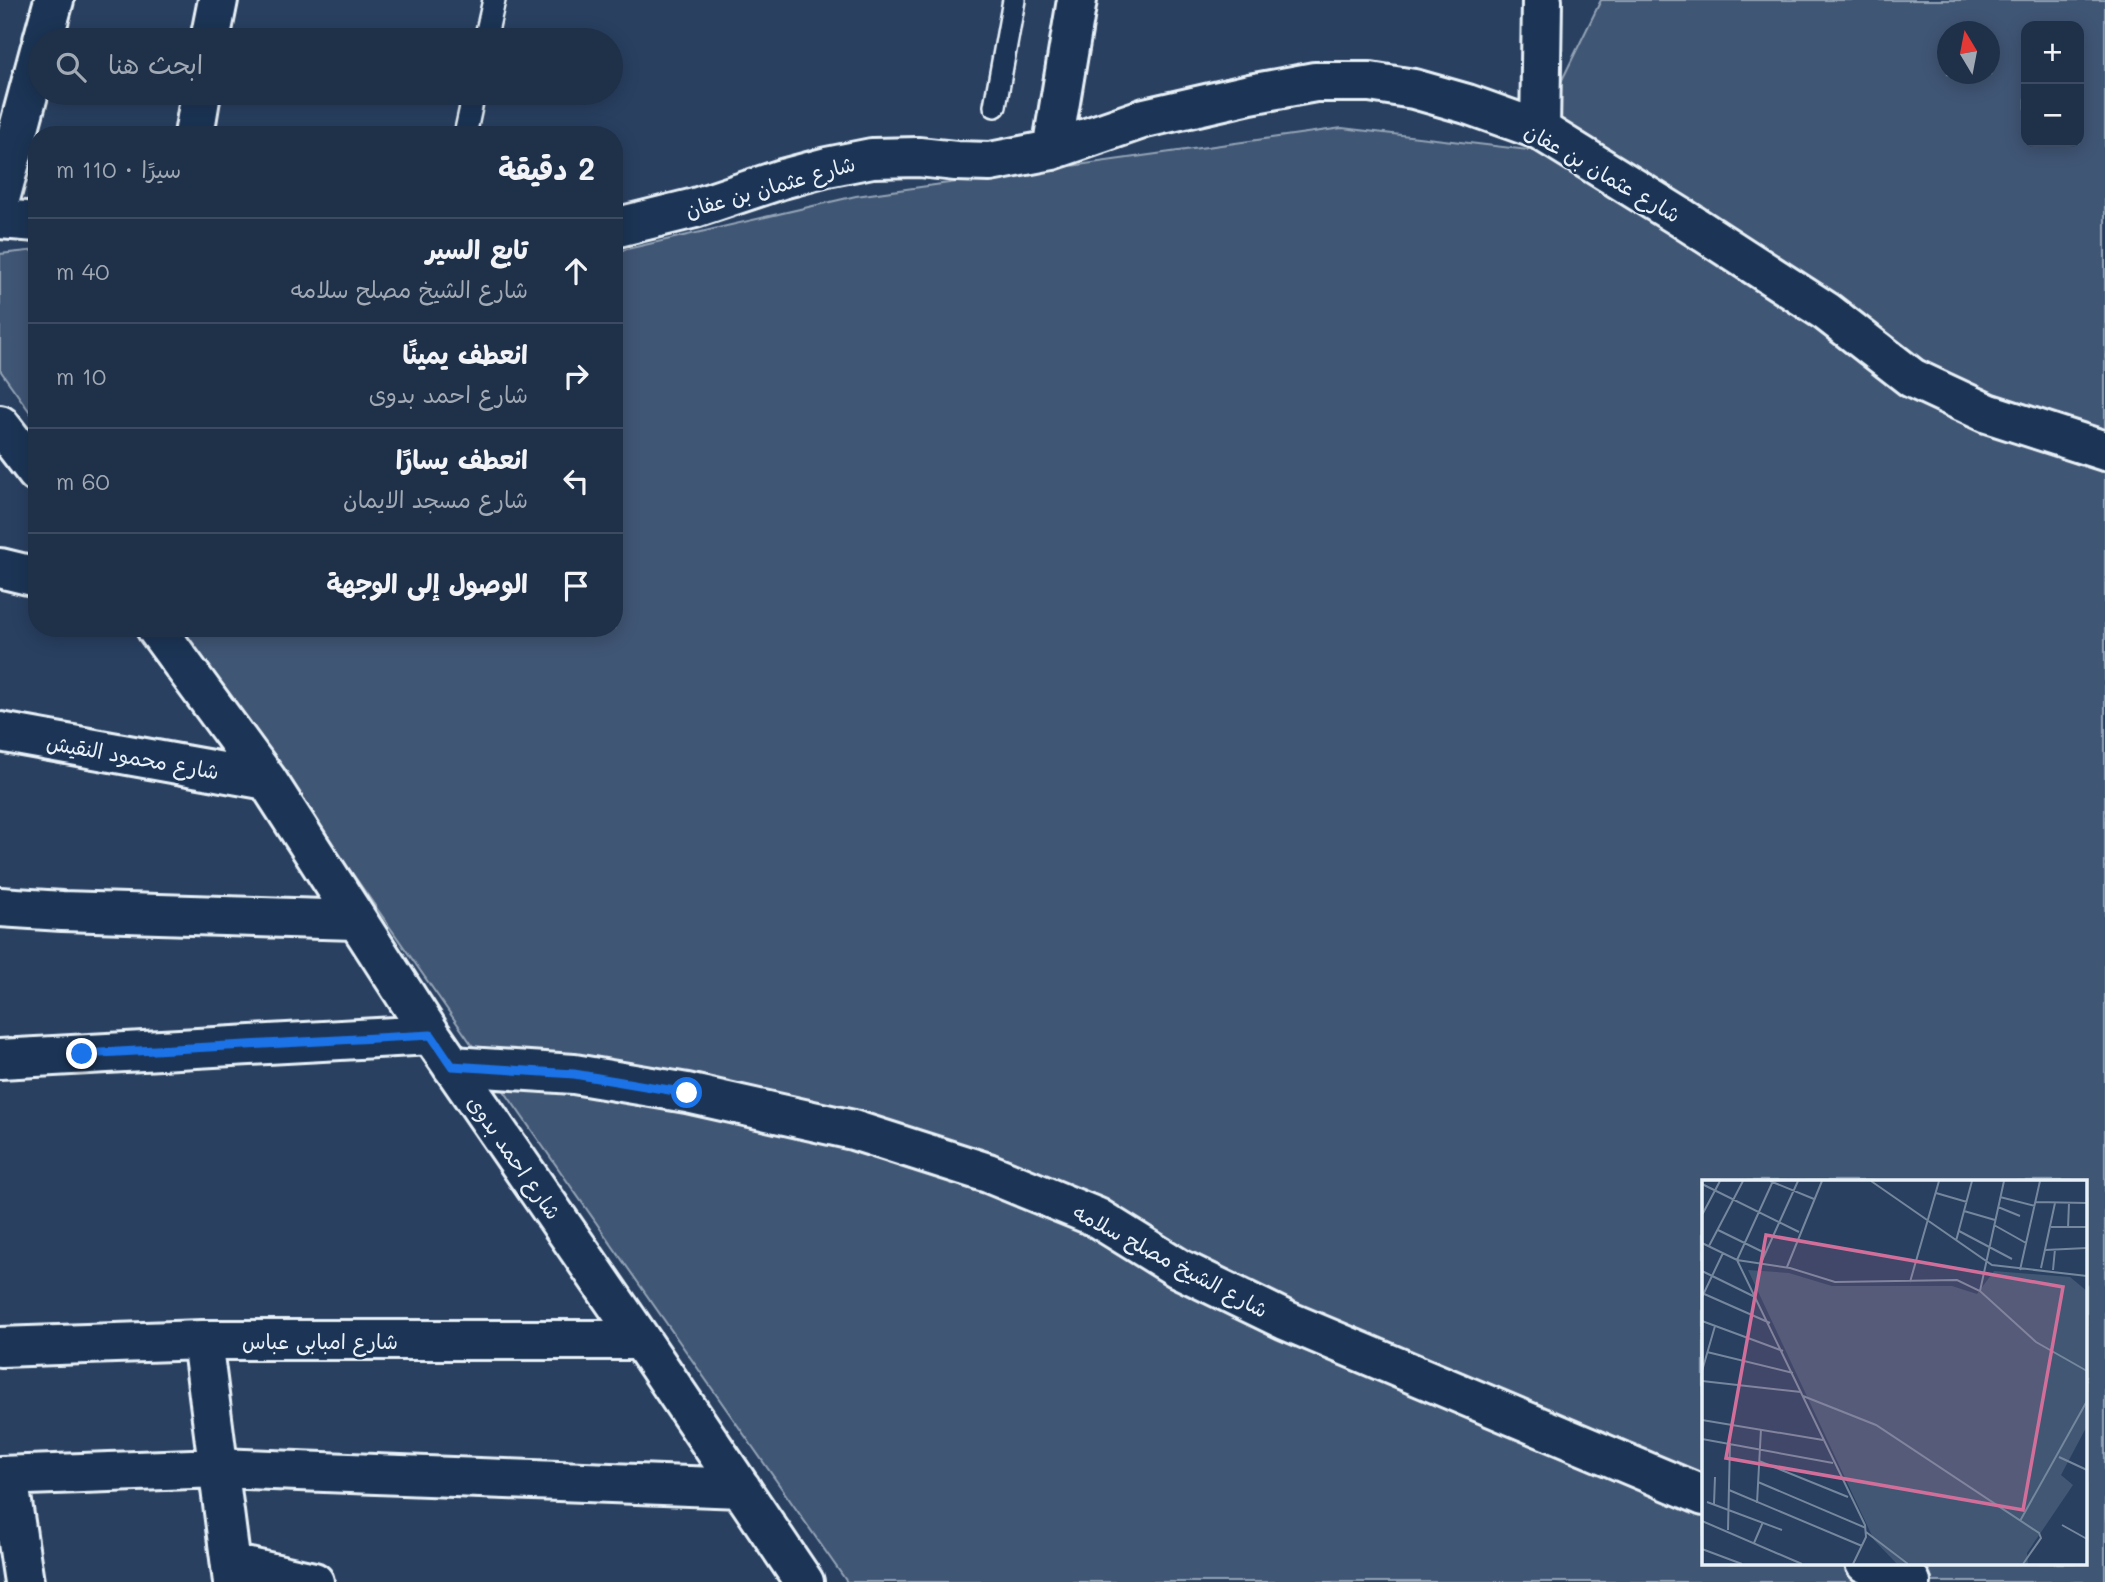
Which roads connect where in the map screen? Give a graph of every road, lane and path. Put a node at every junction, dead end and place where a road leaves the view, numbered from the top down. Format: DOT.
graph roads {
  1 [pos="54,0"];
  2 [pos="218,0"];
  3 [pos="494,0"];
  4 [pos="1014,0"];
  5 [pos="1077,0"];
  6 [pos="1542,0"];
  7 [pos="46,28"];
  8 [pos="212,28"];
  9 [pos="488,28"];
  10 [pos="28,80"];
  11 [pos="199,105"];
  12 [pos="471,105"];
  13 [pos="995,106"];
  14 [pos="10,124"];
  15 [pos="196,126"];
  16 [pos="467,126"];
  17 [pos="1540,130"];
  18 [pos="1052,150"];
  19 [pos="0,199"];
  20 [pos="0,219"];
  21 [pos="28,221"];
  22 [pos="623,226"];
  23 [pos="4,435"];
  24 [pos="2105,451"];
  25 [pos="28,462"];
  26 [pos="0,568"];
  27 [pos="28,575"];
  28 [pos="163,637"];
  29 [pos="0,732"];
  30 [pos="267,780"];
  31 [pos="0,907"];
  32 [pos="356,920"];
  33 [pos="431,1035"];
  34 [pos="0,1059"];
  35 [pos="452,1066"];
  36 [pos="202,1340"];
  37 [pos="641,1340"];
  38 [pos="0,1347"];
  39 [pos="219,1468"];
  40 [pos="4,1476"];
  41 [pos="741,1488"];
  42 [pos="1702,1495"];
  43 [pos="1867,1564"];
  44 [pos="232,1573"];
  45 [pos="24,1582"];
  46 [pos="314,1582"];
  47 [pos="804,1582"];
  48 [pos="1911,1582"];
  1 -- 7 [label="street"];
  2 -- 8 [label="street"];
  3 -- 9 [label="lane"];
  4 -- 13 [label="lane"];
  5 -- 18 [label="street"];
  6 -- 17 [label="street"];
  10 -- 14 [label="street"];
  11 -- 15 [label="street"];
  12 -- 16 [label="lane"];
  14 -- 19 [label="street"];
  17 -- 18 [label="street, شارع عثمان بن عفان"];
  17 -- 24 [label="street, شارع عثمان بن عفان"];
  18 -- 22 [label="street, شارع عثمان بن عفان"];
  20 -- 21 [label="street"];
  23 -- 25 [label="street"];
  26 -- 27 [label="street"];
  28 -- 30 [label="street, شارع احمد بدوى"];
  29 -- 30 [label="street, شارع محمود النقيش"];
  30 -- 32 [label="street, شارع احمد بدوى"];
  31 -- 32 [label="street"];
  32 -- 33 [label="street, شارع احمد بدوى"];
  33 -- 34 [label="street"];
  33 -- 35 [label="street, شارع احمد بدوى"];
  35 -- 37 [label="street, شارع احمد بدوى"];
  35 -- 42 [label="street, شارع الشيخ مصلح سلامه"];
  36 -- 37 [label="street, شارع امبابى عباس"];
  36 -- 38 [label="street, شارع امبابى عباس"];
  36 -- 39 [label="street"];
  37 -- 41 [label="street, شارع احمد بدوى"];
  39 -- 40 [label="street"];
  39 -- 41 [label="street"];
  39 -- 44 [label="street"];
  40 -- 45 [label="street"];
  41 -- 47 [label="street, شارع احمد بدوى"];
  43 -- 48 [label="street"];
  44 -- 46 [label="street"];
}
